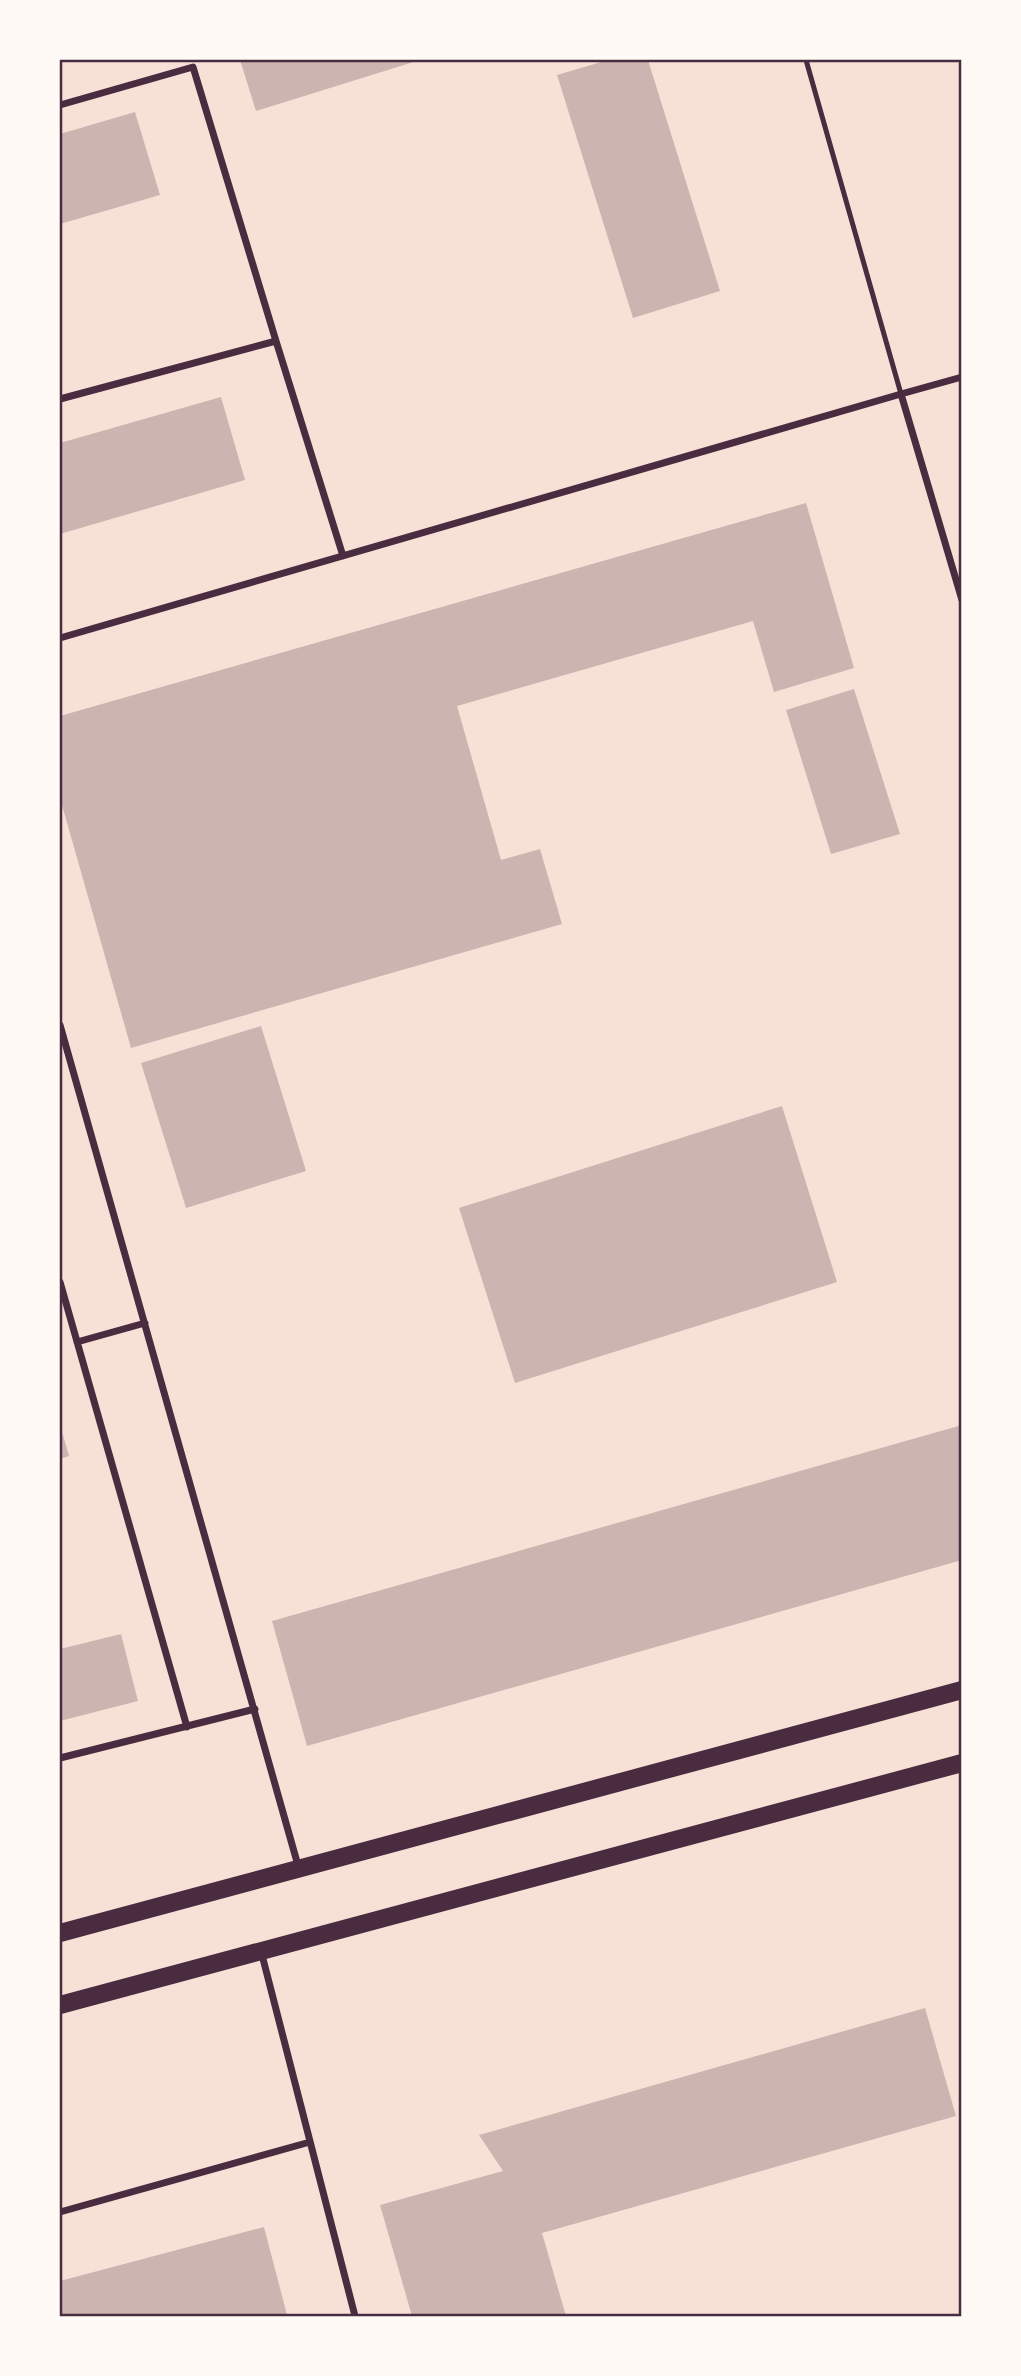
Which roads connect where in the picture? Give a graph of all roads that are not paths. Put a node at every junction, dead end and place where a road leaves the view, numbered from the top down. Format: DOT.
graph roads {
  1 [pos="806,60"];
  2 [pos="60,105"];
  3 [pos="276,341"];
  4 [pos="961,377"];
  5 [pos="901,394"];
  6 [pos="60,399"];
  7 [pos="343,556"];
  8 [pos="961,600"];
  9 [pos="60,638"];
  10 [pos="60,1025"];
  11 [pos="60,1282"];
  12 [pos="145,1323"];
  13 [pos="76,1342"];
  14 [pos="961,1690"];
  15 [pos="256,1709"];
  16 [pos="187,1727"];
  17 [pos="60,1758"];
  18 [pos="961,1763"];
  19 [pos="299,1869"];
  20 [pos="60,1933"];
  21 [pos="261,1951"];
  22 [pos="60,2005"];
  23 [pos="310,2142"];
  24 [pos="60,2212"];
  25 [pos="355,2316"];
  1 -- 5 [label="lane"];
  2 -- 3 [label="street"];
  3 -- 6 [label="street"];
  3 -- 7 [label="street"];
  4 -- 5 [label="street"];
  5 -- 7 [label="street"];
  5 -- 8 [label="street"];
  7 -- 9 [label="street"];
  10 -- 12 [label="street"];
  11 -- 13 [label="street"];
  12 -- 13 [label="street"];
  12 -- 15 [label="street"];
  13 -- 16 [label="street"];
  14 -- 19 [label="main road"];
  15 -- 16 [label="street"];
  15 -- 19 [label="street"];
  16 -- 17 [label="street"];
  18 -- 21 [label="main road"];
  19 -- 20 [label="main road"];
  21 -- 22 [label="main road"];
  21 -- 23 [label="street"];
  23 -- 24 [label="street"];
  23 -- 25 [label="street"];
}
